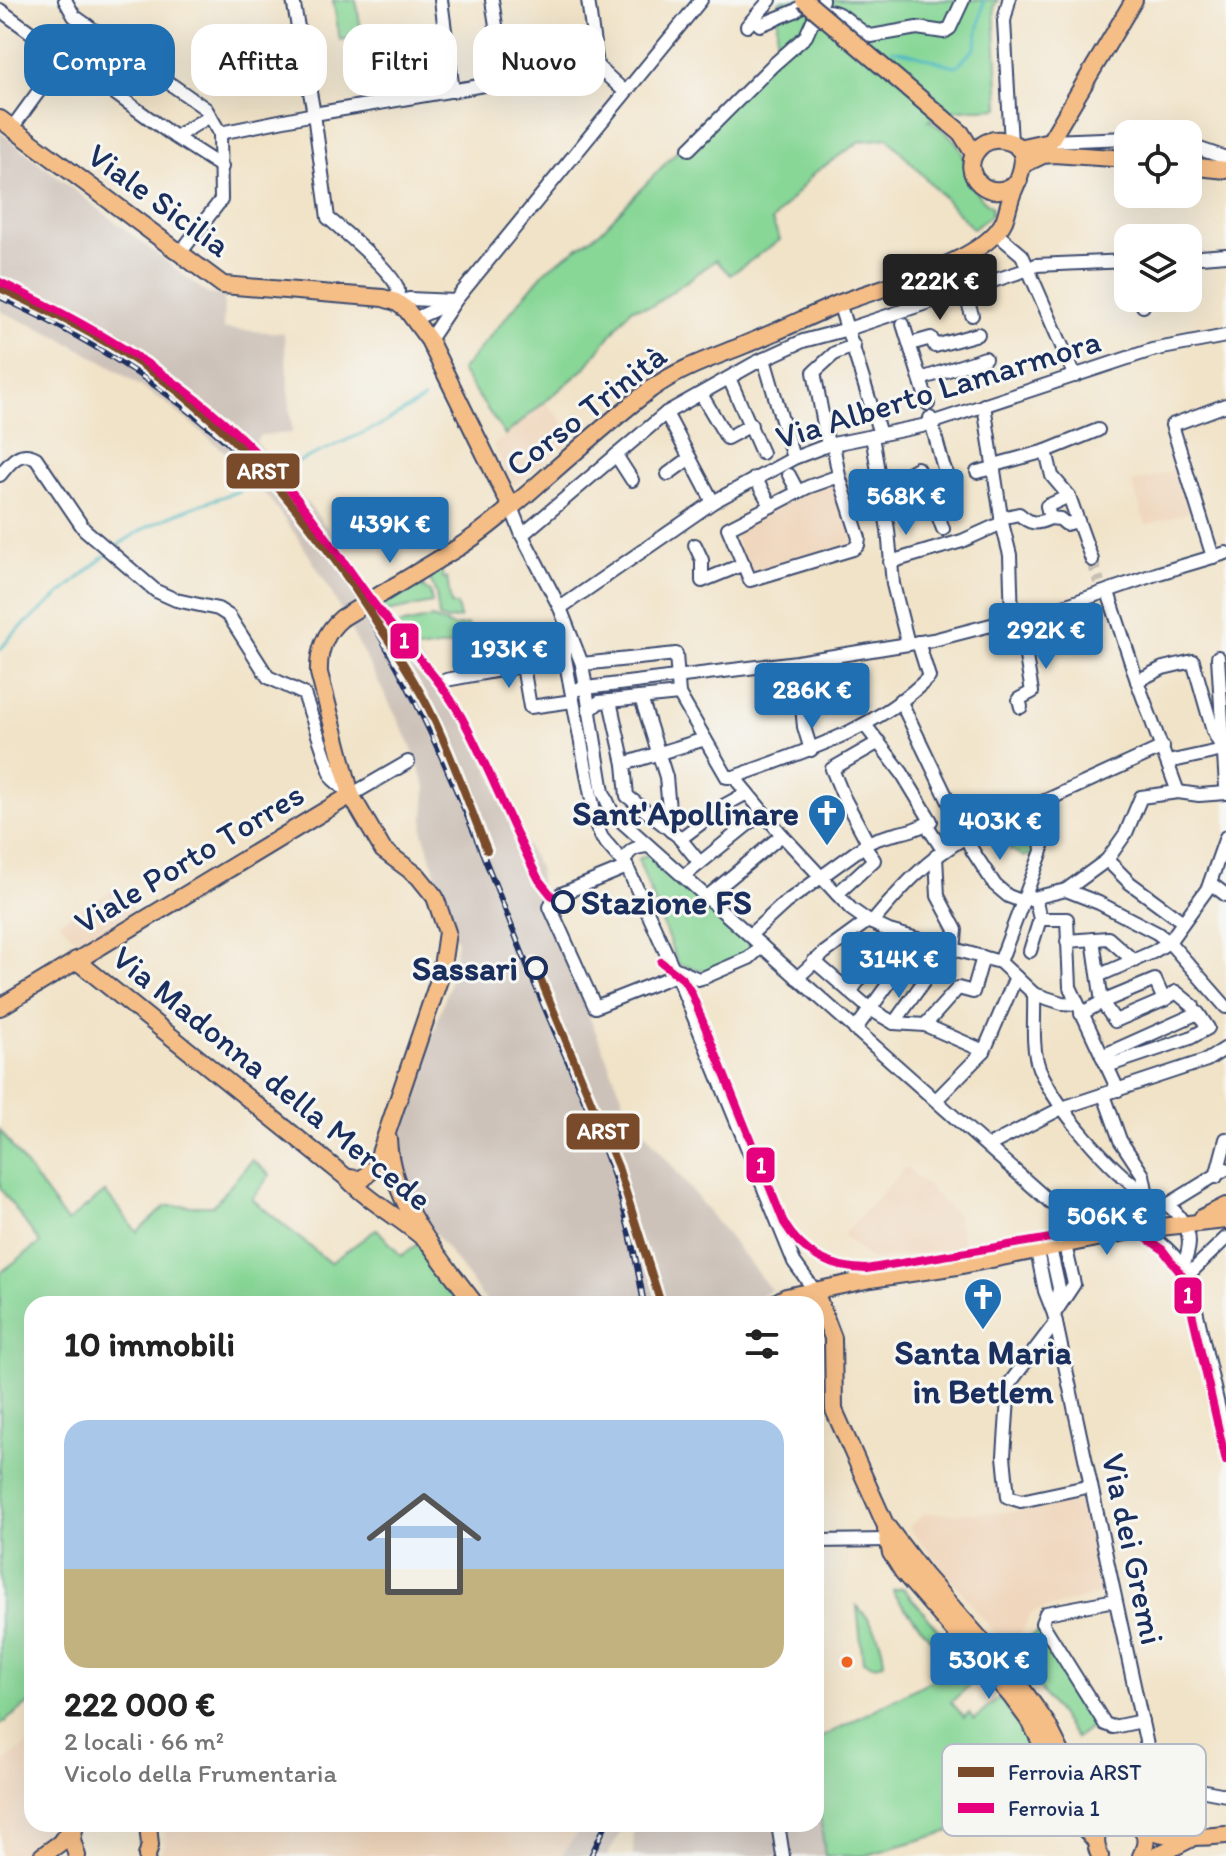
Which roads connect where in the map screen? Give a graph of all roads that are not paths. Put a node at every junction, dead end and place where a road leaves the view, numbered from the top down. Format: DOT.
graph roads {
  1 [pos="65,0"];
  2 [pos="293,0"];
  3 [pos="441,0"];
  4 [pos="492,0"];
  5 [pos="588,0"];
  6 [pos="701,0"];
  7 [pos="770,0"];
  8 [pos="807,0"];
  9 [pos="822,0"];
  10 [pos="963,0"];
  11 [pos="1009,0"];
  12 [pos="1134,0"];
  13 [pos="0,10"];
  14 [pos="86,24"];
  15 [pos="444,24"];
  16 [pos="496,24"];
  17 [pos="591,24"];
  18 [pos="24,28"];
  19 [pos="806,36"];
  20 [pos="605,73"];
  21 [pos="175,87"];
  22 [pos="624,91"];
  23 [pos="30,96"];
  24 [pos="118,96"];
  25 [pos="423,96"];
  26 [pos="314,114"];
  27 [pos="210,116"];
  28 [pos="6,123"];
  29 [pos="220,133"];
  30 [pos="175,137"];
  31 [pos="1114,139"];
  32 [pos="1050,141"];
  33 [pos="980,148"];
  34 [pos="689,149"];
  35 [pos="1202,150"];
  36 [pos="1114,158"];
  37 [pos="1226,158"];
  38 [pos="1018,159"];
  39 [pos="222,167"];
  40 [pos="1202,167"];
  41 [pos="1226,170"];
  42 [pos="997,191"];
  43 [pos="1000,226"];
  44 [pos="180,253"];
  45 [pos="1226,255"];
  46 [pos="1202,257"];
  47 [pos="1114,261"];
  48 [pos="1029,269"];
  49 [pos="964,291"];
  50 [pos="455,301"];
  51 [pos="396,302"];
  52 [pos="839,303"];
  53 [pos="972,315"];
  54 [pos="901,317"];
  55 [pos="414,319"];
  56 [pos="848,329"];
  57 [pos="978,334"];
  58 [pos="1226,336"];
  59 [pos="429,340"];
  60 [pos="910,344"];
  61 [pos="745,345"];
  62 [pos="854,346"];
  63 [pos="985,358"];
  64 [pos="760,361"];
  65 [pos="1079,375"];
  66 [pos="729,378"];
  67 [pos="921,379"];
  68 [pos="701,394"];
  69 [pos="928,404"];
  70 [pos="984,405"];
  71 [pos="1226,405"];
  72 [pos="666,413"];
  73 [pos="930,421"];
  74 [pos="751,425"];
  75 [pos="1098,430"];
  76 [pos="876,435"];
  77 [pos="830,445"];
  78 [pos="1046,451"];
  79 [pos="762,453"];
  80 [pos="616,455"];
  81 [pos="690,458"];
  82 [pos="788,466"];
  83 [pos="994,466"];
  84 [pos="977,472"];
  85 [pos="668,474"];
  86 [pos="0,475"];
  87 [pos="839,476"];
  88 [pos="755,478"];
  89 [pos="632,480"];
  90 [pos="881,488"];
  91 [pos="929,491"];
  92 [pos="798,492"];
  93 [pos="1069,496"];
  94 [pos="713,502"];
  95 [pos="771,506"];
  96 [pos="511,507"];
  97 [pos="1050,518"];
  98 [pos="1002,521"];
  99 [pos="1078,521"];
  100 [pos="943,529"];
  101 [pos="522,535"];
  102 [pos="695,545"];
  103 [pos="1226,553"];
  104 [pos="1213,557"];
  105 [pos="1092,560"];
  106 [pos="890,562"];
  107 [pos="744,564"];
  108 [pos="1104,589"];
  109 [pos="560,608"];
  110 [pos="1018,623"];
  111 [pos="566,628"];
  112 [pos="913,643"];
  113 [pos="1218,657"];
  114 [pos="565,658"];
  115 [pos="582,664"];
  116 [pos="523,666"];
  117 [pos="1223,671"];
  118 [pos="799,676"];
  119 [pos="677,677"];
  120 [pos="446,680"];
  121 [pos="1137,681"];
  122 [pos="585,688"];
  123 [pos="679,694"];
  124 [pos="572,695"];
  125 [pos="641,698"];
  126 [pos="900,700"];
  127 [pos="610,701"];
  128 [pos="1224,706"];
  129 [pos="1021,707"];
  130 [pos="589,711"];
  131 [pos="865,725"];
  132 [pos="705,739"];
  133 [pos="879,742"];
  134 [pos="1163,747"];
  135 [pos="811,750"];
  136 [pos="1223,750"];
  137 [pos="659,753"];
  138 [pos="408,762"];
  139 [pos="1168,762"];
  140 [pos="624,764"];
  141 [pos="734,777"];
  142 [pos="1226,790"];
  143 [pos="1178,792"];
  144 [pos="747,793"];
  145 [pos="351,795"];
  146 [pos="763,812"];
  147 [pos="1040,821"];
  148 [pos="920,827"];
  149 [pos="676,835"];
  150 [pos="782,835"];
  151 [pos="966,837"];
  152 [pos="1226,837"];
  153 [pos="866,845"];
  154 [pos="648,846"];
  155 [pos="937,855"];
  156 [pos="1107,860"];
  157 [pos="700,863"];
  158 [pos="626,866"];
  159 [pos="684,876"];
  160 [pos="821,877"];
  161 [pos="1210,883"];
  162 [pos="1066,890"];
  163 [pos="837,894"];
  164 [pos="1226,895"];
  165 [pos="707,897"];
  166 [pos="1035,898"];
  167 [pos="1021,901"];
  168 [pos="1040,919"];
  169 [pos="870,922"];
  170 [pos="1183,922"];
  171 [pos="750,935"];
  172 [pos="1093,939"];
  173 [pos="1067,941"];
  174 [pos="1169,942"];
  175 [pos="762,946"];
  176 [pos="954,949"];
  177 [pos="1030,951"];
  178 [pos="983,957"];
  179 [pos="76,960"];
  180 [pos="814,961"];
  181 [pos="1134,961"];
  182 [pos="1000,962"];
  183 [pos="899,969"];
  184 [pos="1100,975"];
  185 [pos="677,977"];
  186 [pos="1016,977"];
  187 [pos="797,978"];
  188 [pos="1210,989"];
  189 [pos="850,992"];
  190 [pos="1034,994"];
  191 [pos="1164,1000"];
  192 [pos="1102,1002"];
  193 [pos="0,1007"];
  194 [pos="1226,1007"];
  195 [pos="870,1009"];
  196 [pos="1079,1009"];
  197 [pos="1194,1010"];
  198 [pos="894,1023"];
  199 [pos="925,1025"];
  200 [pos="855,1030"];
  201 [pos="1226,1048"];
  202 [pos="984,1051"];
  203 [pos="1104,1061"];
  204 [pos="1118,1090"];
  205 [pos="1104,1095"];
  206 [pos="936,1100"];
  207 [pos="1062,1108"];
  208 [pos="389,1130"];
  209 [pos="1226,1139"];
  210 [pos="988,1146"];
  211 [pos="1221,1173"];
  212 [pos="347,1178"];
  213 [pos="1147,1195"];
  214 [pos="1169,1204"];
  215 [pos="1226,1206"];
  216 [pos="1226,1220"];
  217 [pos="1186,1226"];
  218 [pos="1141,1229"];
  219 [pos="1226,1238"];
  220 [pos="430,1244"];
  221 [pos="1051,1248"];
  222 [pos="1188,1275"];
  223 [pos="815,1291"];
  224 [pos="469,1296"];
  225 [pos="791,1296"];
  226 [pos="810,1296"];
  227 [pos="817,1296"];
  228 [pos="824,1314"];
  229 [pos="1055,1318"];
  230 [pos="1226,1440"];
  231 [pos="1091,1486"];
  232 [pos="887,1532"];
  233 [pos="824,1540"];
  234 [pos="1115,1600"];
  235 [pos="1142,1721"];
  236 [pos="1042,1744"];
  237 [pos="1058,1744"];
  238 [pos="1144,1744"];
  239 [pos="1206,1793"];
  240 [pos="1226,1795"];
  241 [pos="69,1832"];
  242 [pos="74,1832"];
  243 [pos="149,1832"];
  244 [pos="779,1832"];
  245 [pos="1226,1835"];
  246 [pos="1143,1836"];
  247 [pos="1172,1836"];
  248 [pos="1189,1836"];
  249 [pos="1192,1838"];
  250 [pos="42,1856"];
  251 [pos="77,1856"];
  252 [pos="147,1856"];
  253 [pos="783,1856"];
  254 [pos="1141,1856"];
  255 [pos="1156,1856"];
  1 -- 14 [label="street"];
  2 -- 26 [label="street"];
  3 -- 15 [label="street"];
  4 -- 16 [label="street"];
  5 -- 17 [label="street"];
  6 -- 22 [label="street"];
  7 -- 8 [label="street"];
  8 -- 33 [label="main road, bridge"];
  9 -- 19 [label="street"];
  10 -- 19 [label="street"];
  11 -- 38 [label="street"];
  12 -- 32 [label="main road"];
  13 -- 18 [label="street"];
  19 -- 34 [label="street"];
  20 -- 22 [label="street"];
  21 -- 27 [label="street"];
  22 -- 50 [label="street"];
  23 -- 28 [label="street"];
  24 -- 30 [label="street"];
  25 -- 26 [label="street"];
  26 -- 29 [label="street"];
  26 -- 51 [label="street"];
  27 -- 29 [label="street"];
  27 -- 30 [label="street"];
  28 -- 44 [label="main road, Viale Sicilia"];
  29 -- 39 [label="street"];
  30 -- 39 [label="street"];
  31 -- 32 [label="street"];
  32 -- 38 [label="main road"];
  33 -- 38 [label="main road"];
  33 -- 42 [label="main road"];
  35 -- 37 [label="street"];
  36 -- 38 [label="main road"];
  38 -- 42 [label="main road"];
  38 -- 43 [label="main road"];
  39 -- 44 [label="street"];
  40 -- 41 [label="main road"];
  42 -- 43 [label="main road"];
  43 -- 48 [label="street"];
  43 -- 52 [label="main road, Corso Trinità"];
  44 -- 51 [label="main road, Viale Sicilia"];
  45 -- 46 [label="street"];
  47 -- 48 [label="street"];
  48 -- 49 [label="street"];
  48 -- 65 [label="street"];
  49 -- 53 [label="street"];
  49 -- 54 [label="street"];
  50 -- 51 [label="street"];
  50 -- 55 [label="street"];
  50 -- 59 [label="street"];
  51 -- 55 [label="main road"];
  52 -- 56 [label="street"];
  52 -- 61 [label="main road, Corso Trinità"];
  54 -- 56 [label="street"];
  54 -- 60 [label="street"];
  55 -- 59 [label="main road"];
  56 -- 62 [label="street"];
  56 -- 64 [label="street"];
  57 -- 60 [label="street"];
  58 -- 65 [label="street, Via Alberto Lamarmora"];
  59 -- 96 [label="main road"];
  60 -- 67 [label="street"];
  61 -- 64 [label="street"];
  61 -- 96 [label="main road, Corso Trinità"];
  62 -- 76 [label="street"];
  62 -- 77 [label="street"];
  63 -- 67 [label="street"];
  64 -- 66 [label="street"];
  64 -- 82 [label="street"];
  65 -- 70 [label="street, Via Alberto Lamarmora"];
  66 -- 68 [label="street"];
  66 -- 74 [label="street"];
  67 -- 69 [label="street"];
  68 -- 72 [label="street"];
  68 -- 74 [label="street"];
  70 -- 73 [label="street, Via Alberto Lamarmora"];
  70 -- 83 [label="street"];
  71 -- 104 [label="street"];
  72 -- 80 [label="street"];
  72 -- 81 [label="street"];
  73 -- 76 [label="street, Via Alberto Lamarmora"];
  73 -- 91 [label="street"];
  74 -- 79 [label="street"];
  75 -- 78 [label="street"];
  76 -- 77 [label="street, Via Alberto Lamarmora"];
  76 -- 90 [label="street"];
  77 -- 82 [label="street, Via Alberto Lamarmora"];
  77 -- 87 [label="street"];
  78 -- 83 [label="street"];
  78 -- 93 [label="street"];
  80 -- 89 [label="street"];
  80 -- 101 [label="street"];
  81 -- 85 [label="street"];
  81 -- 94 [label="street"];
  82 -- 88 [label="street, Via Alberto Lamarmora"];
  82 -- 92 [label="street"];
  83 -- 84 [label="street"];
  83 -- 98 [label="street"];
  86 -- 145 [label="street"];
  87 -- 92 [label="street"];
  87 -- 107 [label="street"];
  88 -- 94 [label="street, Via Alberto Lamarmora"];
  88 -- 95 [label="street"];
  90 -- 91 [label="street"];
  90 -- 106 [label="street"];
  91 -- 100 [label="street"];
  92 -- 95 [label="street"];
  93 -- 97 [label="street"];
  93 -- 99 [label="street"];
  94 -- 109 [label="street, Via Alberto Lamarmora"];
  95 -- 107 [label="street"];
  96 -- 101 [label="street"];
  96 -- 145 [label="main road, Corso Trinità, bridge"];
  97 -- 98 [label="street"];
  97 -- 99 [label="street"];
  98 -- 106 [label="street"];
  98 -- 110 [label="street"];
  99 -- 105 [label="street"];
  101 -- 109 [label="street"];
  102 -- 107 [label="street"];
  103 -- 104 [label="street"];
  104 -- 108 [label="street"];
  106 -- 112 [label="street"];
  108 -- 110 [label="street"];
  108 -- 121 [label="street"];
  109 -- 111 [label="street"];
  110 -- 112 [label="street"];
  110 -- 129 [label="street"];
  111 -- 114 [label="street"];
  111 -- 115 [label="street"];
  112 -- 119 [label="street"];
  112 -- 126 [label="street"];
  113 -- 117 [label="street"];
  114 -- 116 [label="street"];
  114 -- 124 [label="street"];
  115 -- 119 [label="street"];
  115 -- 122 [label="street"];
  116 -- 120 [label="street"];
  116 -- 124 [label="street"];
  117 -- 128 [label="street"];
  118 -- 135 [label="street"];
  119 -- 122 [label="street"];
  119 -- 123 [label="street"];
  121 -- 134 [label="street"];
  121 -- 136 [label="street"];
  122 -- 124 [label="street"];
  122 -- 130 [label="street"];
  123 -- 125 [label="street"];
  123 -- 132 [label="street"];
  124 -- 158 [label="street"];
  125 -- 127 [label="street"];
  125 -- 137 [label="street"];
  126 -- 131 [label="street"];
  126 -- 151 [label="street"];
  127 -- 130 [label="street"];
  127 -- 140 [label="street"];
  128 -- 136 [label="street"];
  130 -- 154 [label="street"];
  131 -- 133 [label="street"];
  131 -- 135 [label="street"];
  132 -- 137 [label="street"];
  132 -- 141 [label="street"];
  133 -- 148 [label="street"];
  133 -- 153 [label="street"];
  134 -- 139 [label="street"];
  134 -- 151 [label="street"];
  135 -- 141 [label="street"];
  136 -- 139 [label="street"];
  136 -- 142 [label="street"];
  137 -- 140 [label="street"];
  137 -- 149 [label="street"];
  138 -- 145 [label="street, Viale Porto Torres"];
  139 -- 143 [label="street"];
  140 -- 149 [label="street"];
  141 -- 144 [label="street"];
  142 -- 143 [label="street"];
  143 -- 156 [label="street"];
  144 -- 146 [label="street"];
  144 -- 149 [label="street"];
  145 -- 179 [label="main road, Viale Porto Torres"];
  145 -- 208 [label="main road, Corso Trinità"];
  146 -- 150 [label="street"];
  146 -- 157 [label="street"];
  147 -- 167 [label="street"];
  148 -- 153 [label="street"];
  148 -- 155 [label="street"];
  149 -- 157 [label="street"];
  150 -- 160 [label="street"];
  150 -- 165 [label="street"];
  151 -- 155 [label="street"];
  151 -- 167 [label="street"];
  152 -- 161 [label="street"];
  153 -- 160 [label="street"];
  153 -- 163 [label="street"];
  154 -- 158 [label="street"];
  154 -- 159 [label="street"];
  155 -- 169 [label="street"];
  155 -- 176 [label="street"];
  156 -- 162 [label="street"];
  156 -- 170 [label="street"];
  157 -- 159 [label="street"];
  158 -- 185 [label="street"];
  158 -- 185 [label="street"];
  159 -- 165 [label="street"];
  160 -- 163 [label="street"];
  160 -- 171 [label="street"];
  161 -- 164 [label="street"];
  161 -- 170 [label="street"];
  162 -- 166 [label="street"];
  162 -- 174 [label="street"];
  163 -- 169 [label="street"];
  165 -- 171 [label="street"];
  166 -- 167 [label="street"];
  166 -- 168 [label="street"];
  167 -- 182 [label="street"];
  168 -- 173 [label="street"];
  168 -- 177 [label="street"];
  169 -- 176 [label="street"];
  169 -- 180 [label="street"];
  170 -- 174 [label="street"];
  171 -- 175 [label="street"];
  172 -- 173 [label="street"];
  172 -- 181 [label="street"];
  172 -- 184 [label="street"];
  173 -- 196 [label="street"];
  174 -- 181 [label="street"];
  174 -- 188 [label="street"];
  175 -- 185 [label="street"];
  175 -- 187 [label="street"];
  176 -- 178 [label="street"];
  178 -- 182 [label="street"];
  178 -- 199 [label="street"];
  179 -- 193 [label="main road, Viale Porto Torres"];
  179 -- 212 [label="main road, Via Madonna della Mercede"];
  180 -- 187 [label="street"];
  180 -- 189 [label="street"];
  181 -- 184 [label="street"];
  182 -- 186 [label="street"];
  183 -- 189 [label="street"];
  183 -- 195 [label="street"];
  183 -- 198 [label="street"];
  184 -- 192 [label="street"];
  185 -- 223 [label="street"];
  186 -- 190 [label="street"];
  186 -- 202 [label="street"];
  187 -- 200 [label="street"];
  188 -- 194 [label="street"];
  188 -- 197 [label="street"];
  189 -- 195 [label="street"];
  190 -- 196 [label="street"];
  190 -- 207 [label="street"];
  191 -- 192 [label="street"];
  191 -- 192 [label="street"];
  191 -- 197 [label="street"];
  192 -- 196 [label="street"];
  195 -- 198 [label="street"];
  195 -- 200 [label="street"];
  196 -- 203 [label="street"];
  197 -- 203 [label="street"];
  197 -- 203 [label="street"];
  198 -- 199 [label="street"];
  199 -- 202 [label="street"];
  200 -- 206 [label="street"];
  201 -- 204 [label="street"];
  202 -- 206 [label="street"];
  203 -- 204 [label="street"];
  204 -- 205 [label="street"];
  205 -- 207 [label="street"];
  205 -- 213 [label="street"];
  206 -- 210 [label="street"];
  207 -- 210 [label="street"];
  207 -- 213 [label="street"];
  208 -- 212 [label="main road, Corso Trinità"];
  208 -- 220 [label="main road"];
  209 -- 211 [label="street"];
  210 -- 218 [label="street"];
  211 -- 214 [label="street"];
  212 -- 220 [label="main road, Via Madonna della Mercede"];
  213 -- 214 [label="street"];
  214 -- 217 [label="street"];
  215 -- 217 [label="main road"];
  216 -- 217 [label="main road"];
  217 -- 218 [label="main road"];
  217 -- 222 [label="street"];
  218 -- 221 [label="main road"];
  218 -- 222 [label="street"];
  219 -- 222 [label="street"];
  220 -- 224 [label="main road"];
  221 -- 223 [label="main road"];
  221 -- 229 [label="street, Via dei Gremi"];
  221 -- 229 [label="street"];
  222 -- 230 [label="street"];
  223 -- 225 [label="main road"];
  223 -- 226 [label="main road"];
  223 -- 227 [label="main road"];
  228 -- 232 [label="main road"];
  229 -- 231 [label="street, Via dei Gremi"];
  229 -- 231 [label="street"];
  231 -- 234 [label="street, Via dei Gremi"];
  232 -- 233 [label="street"];
  232 -- 236 [label="main road"];
  232 -- 237 [label="main road"];
  234 -- 235 [label="street, Via dei Gremi"];
  234 -- 235 [label="street"];
  235 -- 238 [label="street, Via dei Gremi"];
  239 -- 240 [label="street"];
  241 -- 250 [label="main road"];
  242 -- 251 [label="main road"];
  243 -- 252 [label="main road"];
  244 -- 253 [label="street"];
  245 -- 249 [label="main road"];
  246 -- 254 [label="main road"];
  247 -- 249 [label="main road"];
  248 -- 249 [label="main road"];
  249 -- 255 [label="main road"];
}
